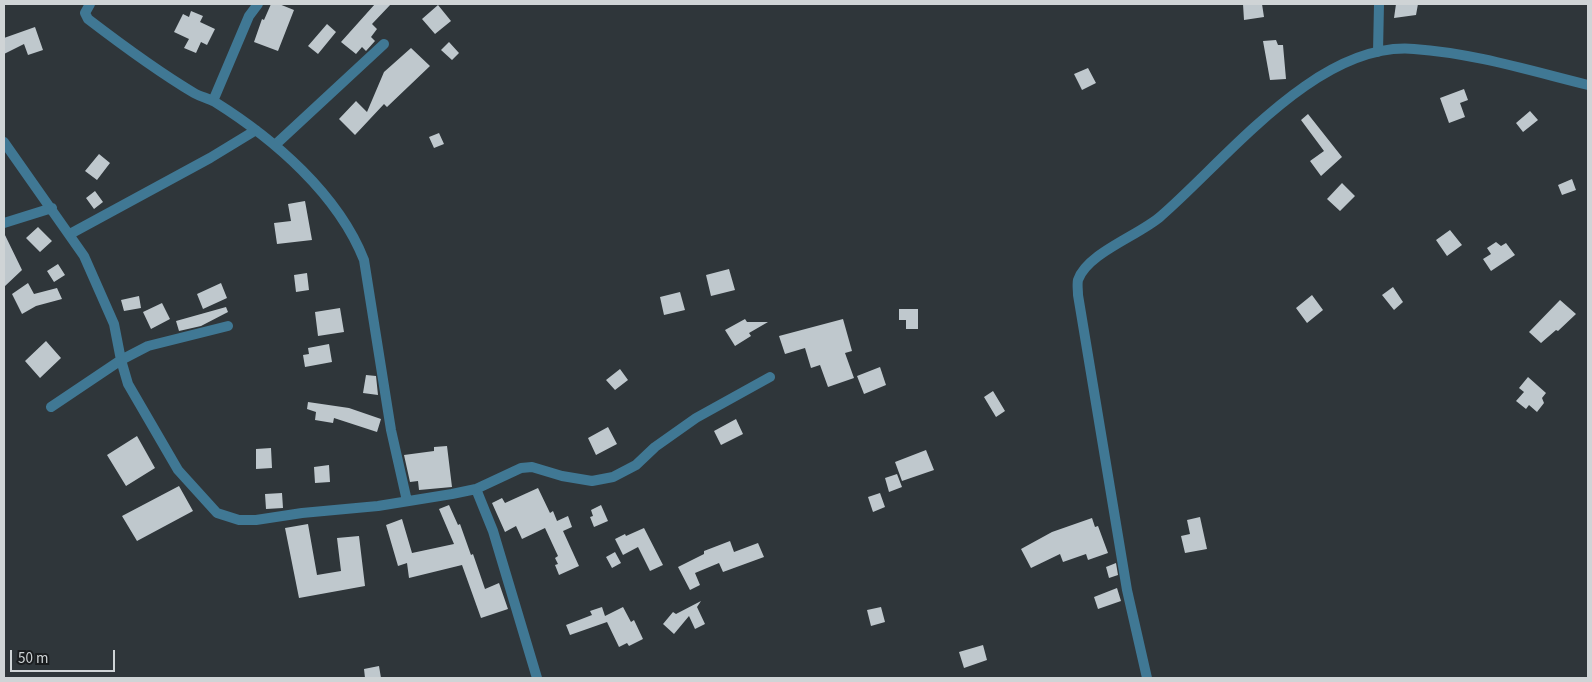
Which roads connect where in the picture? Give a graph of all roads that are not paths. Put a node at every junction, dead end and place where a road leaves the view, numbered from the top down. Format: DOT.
graph roads {
  1 [pos="90,4"];
  2 [pos="258,4"];
  3 [pos="1378,4"];
  4 [pos="384,44"];
  5 [pos="1378,52"];
  6 [pos="1588,85"];
  7 [pos="212,101"];
  8 [pos="256,130"];
  9 [pos="4,142"];
  10 [pos="275,145"];
  11 [pos="52,208"];
  12 [pos="4,223"];
  13 [pos="70,234"];
  14 [pos="228,326"];
  15 [pos="120,360"];
  16 [pos="770,377"];
  17 [pos="51,408"];
  18 [pos="476,489"];
  19 [pos="407,501"];
  20 [pos="536,678"];
  21 [pos="1147,678"];
  1 -- 7 [label="street"];
  2 -- 7 [label="street"];
  3 -- 5 [label="street"];
  4 -- 10 [label="street"];
  5 -- 6 [label="street"];
  5 -- 21 [label="street"];
  7 -- 8 [label="street"];
  8 -- 10 [label="street"];
  8 -- 13 [label="street"];
  9 -- 11 [label="street"];
  10 -- 19 [label="street"];
  11 -- 12 [label="street"];
  11 -- 13 [label="street"];
  13 -- 15 [label="street"];
  14 -- 15 [label="street"];
  15 -- 17 [label="street"];
  15 -- 19 [label="street"];
  16 -- 18 [label="street"];
  18 -- 19 [label="street"];
  18 -- 20 [label="street"];
}
